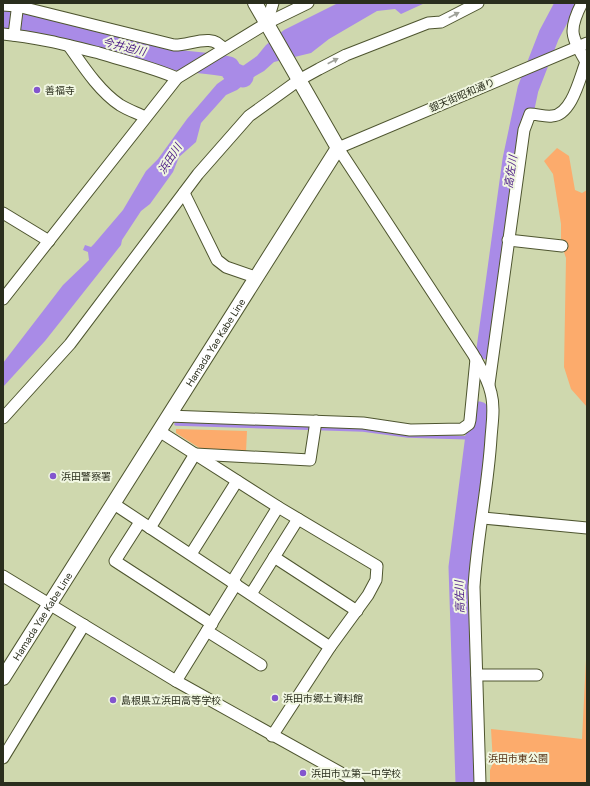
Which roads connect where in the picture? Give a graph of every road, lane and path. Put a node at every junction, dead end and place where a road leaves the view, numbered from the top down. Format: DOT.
graph roads {
  1 [pos="255,3"];
  2 [pos="273,3"];
  3 [pos="308,3"];
  4 [pos="478,3"];
  5 [pos="582,3"];
  6 [pos="3,5"];
  7 [pos="17,7"];
  8 [pos="268,26"];
  9 [pos="10,33"];
  10 [pos="582,45"];
  11 [pos="69,46"];
  12 [pos="223,49"];
  13 [pos="177,78"];
  14 [pos="298,79"];
  15 [pos="145,117"];
  16 [pos="338,148"];
  17 [pos="184,193"];
  18 [pos="3,213"];
  19 [pos="508,240"];
  20 [pos="49,241"];
  21 [pos="562,246"];
  22 [pos="255,277"];
  23 [pos="3,299"];
  24 [pos="476,359"];
  25 [pos="488,384"];
  26 [pos="168,416"];
  27 [pos="3,418"];
  28 [pos="315,426"];
  29 [pos="159,431"];
  30 [pos="195,454"];
  31 [pos="237,481"];
  32 [pos="114,504"];
  33 [pos="278,507"];
  34 [pos="483,518"];
  35 [pos="298,519"];
  36 [pos="140,522"];
  37 [pos="150,528"];
  38 [pos="587,528"];
  39 [pos="191,554"];
  40 [pos="274,557"];
  41 [pos="3,576"];
  42 [pos="234,583"];
  43 [pos="251,594"];
  44 [pos="49,604"];
  45 [pos="357,611"];
  46 [pos="84,625"];
  47 [pos="209,627"];
  48 [pos="330,647"];
  49 [pos="261,665"];
  50 [pos="477,675"];
  51 [pos="537,675"];
  52 [pos="3,678"];
  53 [pos="176,681"];
  54 [pos="272,736"];
  55 [pos="3,758"];
  56 [pos="359,783"];
  57 [pos="480,783"];
  1 -- 8 [label="main road"];
  2 -- 8 [label="street"];
  3 -- 8 [label="street"];
  14 -- 4 [label="street, one-way"];
  5 -- 10 [label="street"];
  6 -- 7 [label="street"];
  7 -- 9 [label="street"];
  7 -- 12 [label="street"];
  8 -- 12 [label="street"];
  8 -- 14 [label="main road"];
  9 -- 11 [label="street"];
  10 -- 16 [label="street, 銀天街昭和通り"];
  10 -- 19 [label="street"];
  11 -- 13 [label="street"];
  11 -- 15 [label="street"];
  12 -- 13 [label="street"];
  13 -- 15 [label="street"];
  14 -- 16 [label="main road"];
  14 -- 17 [label="street"];
  15 -- 20 [label="street"];
  16 -- 22 [label="main road, Hamada Yae Kabe Line"];
  16 -- 24 [label="street"];
  17 -- 22 [label="street"];
  17 -- 27 [label="street"];
  18 -- 20 [label="street"];
  19 -- 21 [label="street"];
  19 -- 25 [label="street"];
  20 -- 23 [label="street"];
  22 -- 26 [label="main road, Hamada Yae Kabe Line"];
  24 -- 25 [label="street"];
  24 -- 28 [label="street"];
  25 -- 34 [label="street"];
  26 -- 28 [label="street"];
  26 -- 29 [label="main road, Hamada Yae Kabe Line"];
  28 -- 30 [label="street"];
  29 -- 30 [label="street"];
  29 -- 32 [label="main road, Hamada Yae Kabe Line"];
  30 -- 31 [label="street"];
  30 -- 37 [label="street"];
  31 -- 33 [label="street"];
  31 -- 39 [label="street"];
  32 -- 36 [label="street"];
  32 -- 44 [label="main road, Hamada Yae Kabe Line"];
  33 -- 35 [label="street"];
  33 -- 42 [label="street"];
  34 -- 38 [label="street"];
  34 -- 50 [label="street"];
  35 -- 40 [label="street"];
  35 -- 45 [label="street"];
  36 -- 37 [label="street"];
  36 -- 47 [label="street"];
  37 -- 39 [label="street"];
  39 -- 42 [label="street"];
  40 -- 43 [label="street"];
  40 -- 45 [label="street"];
  41 -- 44 [label="street"];
  42 -- 43 [label="street"];
  42 -- 47 [label="street"];
  43 -- 48 [label="street"];
  44 -- 46 [label="street"];
  44 -- 52 [label="main road, Hamada Yae Kabe Line"];
  45 -- 48 [label="street"];
  46 -- 53 [label="street"];
  46 -- 55 [label="street"];
  47 -- 49 [label="street"];
  47 -- 53 [label="street"];
  48 -- 54 [label="street"];
  50 -- 51 [label="street"];
  50 -- 57 [label="street"];
  53 -- 54 [label="street"];
  54 -- 56 [label="street"];
}
